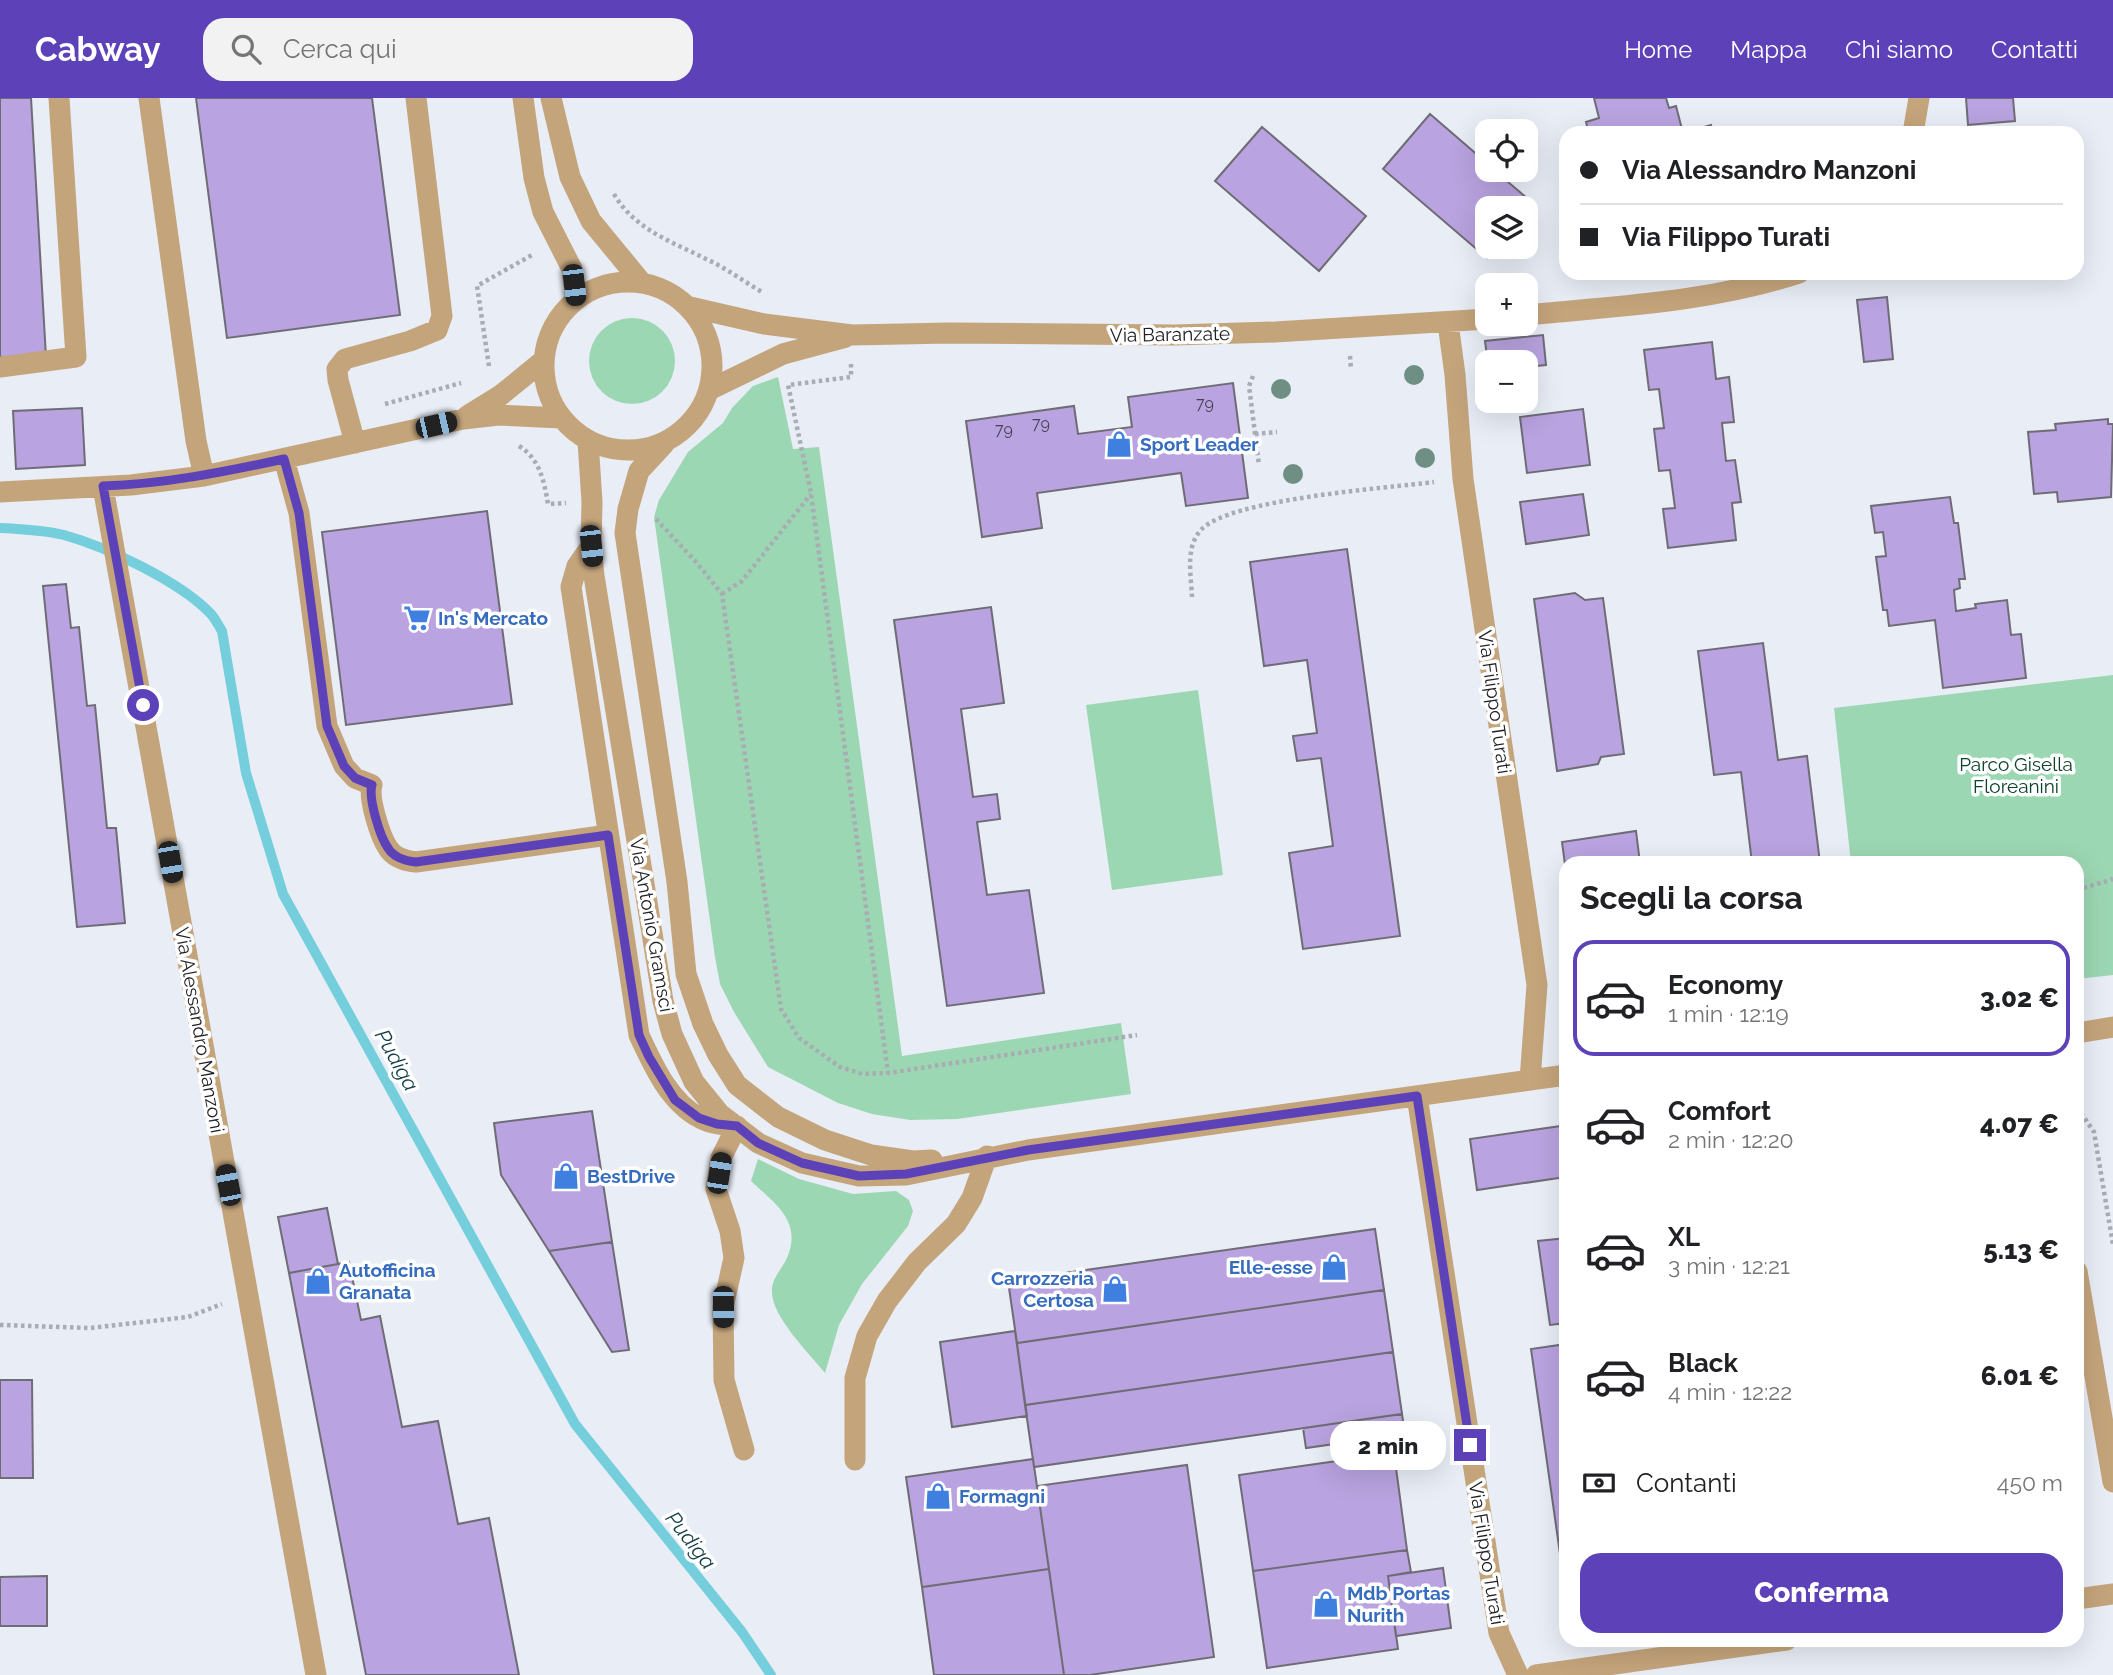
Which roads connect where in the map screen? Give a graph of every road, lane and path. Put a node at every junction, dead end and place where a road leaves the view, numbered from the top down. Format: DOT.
graph roads {
  1 [pos="59,98"];
  2 [pos="149,98"];
  3 [pos="416,98"];
  4 [pos="523,98"];
  5 [pos="551,98"];
  6 [pos="1919,98"];
  7 [pos="1914,126"];
  8 [pos="608,185"];
  9 [pos="1771,280"];
  10 [pos="642,283"];
  11 [pos="769,295"];
  12 [pos="576,300"];
  13 [pos="690,307"];
  14 [pos="1538,314"];
  15 [pos="1475,320"];
  16 [pos="1448,323"];
  17 [pos="852,335"];
  18 [pos="544,360"];
  19 [pos="0,366"];
  20 [pos="1253,376"];
  21 [pos="851,377"];
  22 [pos="710,389"];
  23 [pos="561,418"];
  24 [pos="463,419"];
  25 [pos="1277,432"];
  26 [pos="1255,434"];
  27 [pos="588,441"];
  28 [pos="355,443"];
  29 [pos="508,443"];
  30 [pos="664,444"];
  31 [pos="284,459"];
  32 [pos="1259,465"];
  33 [pos="204,476"];
  34 [pos="1463,479"];
  35 [pos="103,486"];
  36 [pos="1,492"];
  37 [pos="811,493"];
  38 [pos="548,504"];
  39 [pos="654,517"];
  40 [pos="591,546"];
  41 [pos="722,594"];
  42 [pos="1192,597"];
  43 [pos="608,835"];
  44 [pos="2113,879"];
  45 [pos="2084,888"];
  46 [pos="2113,1027"];
  47 [pos="2084,1031"];
  48 [pos="1137,1035"];
  49 [pos="888,1073"];
  50 [pos="1559,1076"];
  51 [pos="1530,1080"];
  52 [pos="1417,1096"];
  53 [pos="2084,1117"];
  54 [pos="737,1126"];
  55 [pos="987,1156"];
  56 [pos="2113,1245"];
  57 [pos="249,1294"];
  58 [pos="2084,1312"];
  59 [pos="0,1325"];
  60 [pos="744,1450"];
  61 [pos="855,1460"];
  62 [pos="2113,1482"];
  63 [pos="2113,1594"];
  64 [pos="2084,1598"];
  65 [pos="1737,1647"];
  66 [pos="316,1675"];
  67 [pos="1518,1675"];
  68 [pos="1536,1675"];
  1 -- 19 [label="street"];
  2 -- 33 [label="street"];
  3 -- 28 [label="street"];
  4 -- 12 [label="street"];
  5 -- 10 [label="street"];
  6 -- 7 [label="street"];
  8 -- 11 [label="path"];
  9 -- 14 [label="street"];
  10 -- 12 [label="street"];
  10 -- 13 [label="street"];
  12 -- 18 [label="street"];
  13 -- 17 [label="street, Via Baranzate"];
  13 -- 22 [label="street"];
  15 -- 16 [label="street, Via Baranzate"];
  16 -- 17 [label="street, Via Baranzate"];
  16 -- 34 [label="street, Via Filippo Turati"];
  17 -- 22 [label="street, Via Baranzate"];
  18 -- 23 [label="street"];
  18 -- 24 [label="street"];
  20 -- 26 [label="path"];
  21 -- 37 [label="path"];
  22 -- 30 [label="street"];
  23 -- 24 [label="street"];
  23 -- 27 [label="street"];
  24 -- 28 [label="street"];
  25 -- 26 [label="path"];
  26 -- 32 [label="path"];
  27 -- 30 [label="street"];
  27 -- 40 [label="street, Via Antonio Gramsci"];
  28 -- 31 [label="street"];
  29 -- 38 [label="path"];
  30 -- 55 [label="street, Via Antonio Gramsci"];
  31 -- 33 [label="street"];
  31 -- 43 [label="street"];
  33 -- 35 [label="street"];
  34 -- 42 [label="path"];
  34 -- 51 [label="street, Via Filippo Turati"];
  35 -- 36 [label="street"];
  35 -- 57 [label="street, Via Alessandro Manzoni"];
  37 -- 41 [label="path"];
  37 -- 49 [label="path"];
  39 -- 41 [label="path"];
  40 -- 43 [label="street"];
  40 -- 54 [label="street, Via Antonio Gramsci"];
  41 -- 49 [label="path"];
  43 -- 54 [label="street"];
  44 -- 45 [label="path"];
  46 -- 47 [label="street"];
  48 -- 49 [label="path"];
  50 -- 51 [label="street, Via Antonio Gramsci"];
  51 -- 52 [label="street, Via Antonio Gramsci"];
  52 -- 55 [label="street, Via Antonio Gramsci"];
  52 -- 67 [label="street, Via Filippo Turati"];
  53 -- 56 [label="path"];
  54 -- 55 [label="street, Via Antonio Gramsci"];
  54 -- 60 [label="street"];
  55 -- 61 [label="street"];
  57 -- 59 [label="path"];
  57 -- 66 [label="street, Via Alessandro Manzoni"];
  58 -- 62 [label="street"];
  63 -- 64 [label="street"];
  65 -- 68 [label="street"];
}
